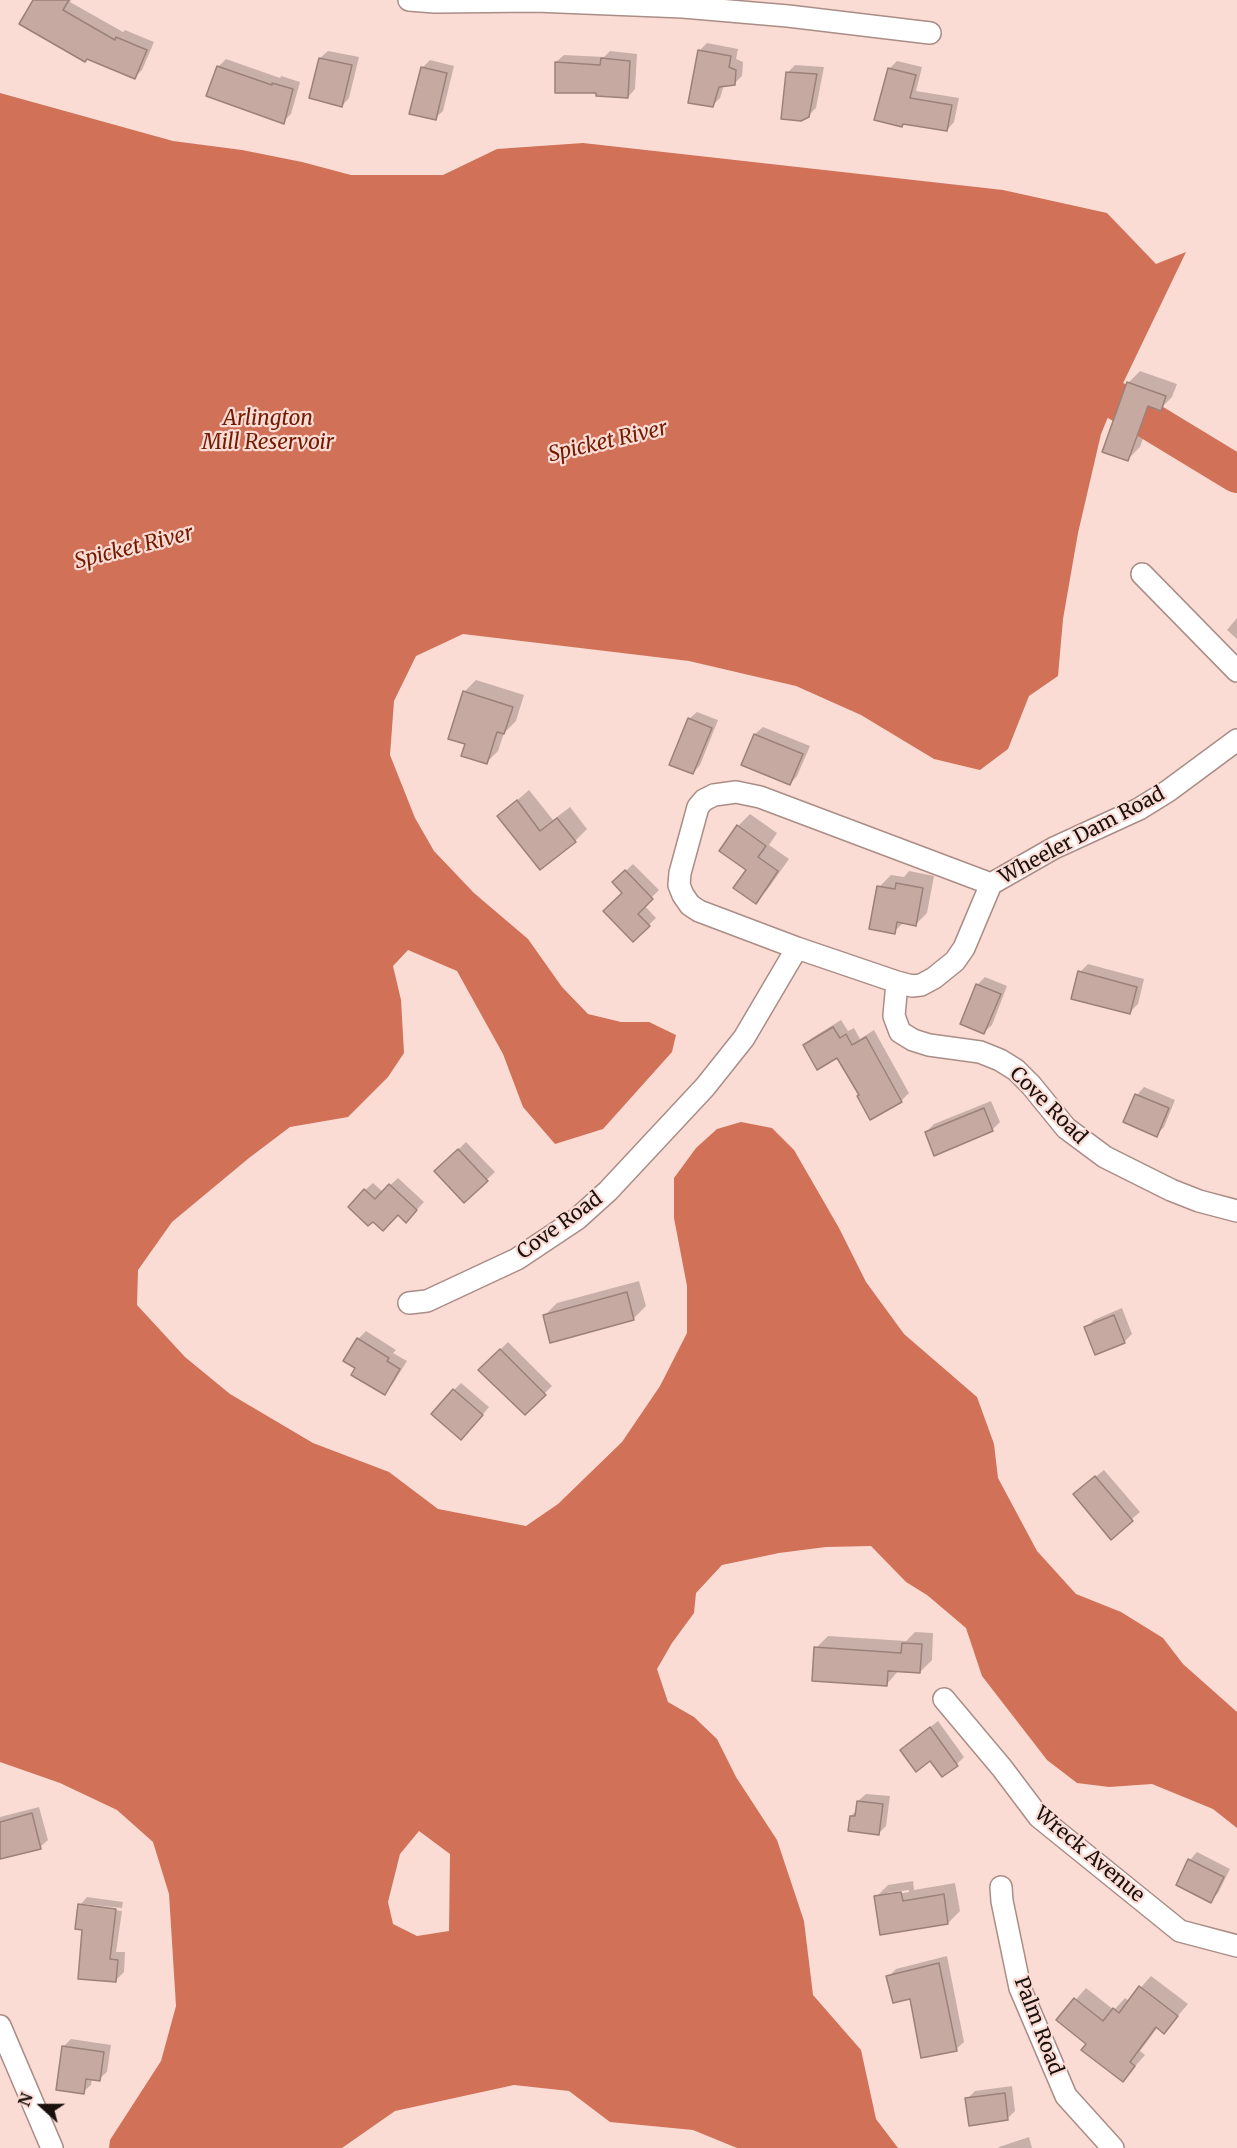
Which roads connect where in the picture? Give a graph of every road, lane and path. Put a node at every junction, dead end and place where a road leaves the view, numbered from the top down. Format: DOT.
graph roads {
  1 [pos="410,0"];
  2 [pos="515,1"];
  3 [pos="789,8"];
  4 [pos="930,33"];
  5 [pos="1142,574"];
  6 [pos="1237,670"];
  7 [pos="1237,740"];
  8 [pos="990,884"];
  9 [pos="797,948"];
  10 [pos="897,982"];
  11 [pos="1237,1211"];
  12 [pos="418,1302"];
  13 [pos="944,1699"];
  14 [pos="1001,1887"];
  15 [pos="1237,1946"];
  16 [pos="0,2026"];
  17 [pos="52,2148"];
  18 [pos="1113,2148"];
  1 -- 2 [label="street"];
  2 -- 3 [label="street"];
  3 -- 4 [label="street"];
  5 -- 6 [label="street"];
  7 -- 8 [label="street, Wheeler Dam Road"];
  8 -- 9 [label="street"];
  8 -- 10 [label="street, Wheeler Dam Road"];
  9 -- 10 [label="street"];
  9 -- 12 [label="street, Cove Road"];
  10 -- 11 [label="street, Cove Road"];
  13 -- 15 [label="street, Wreck Avenue"];
  14 -- 18 [label="street, Palm Road"];
  16 -- 17 [label="street"];
}
